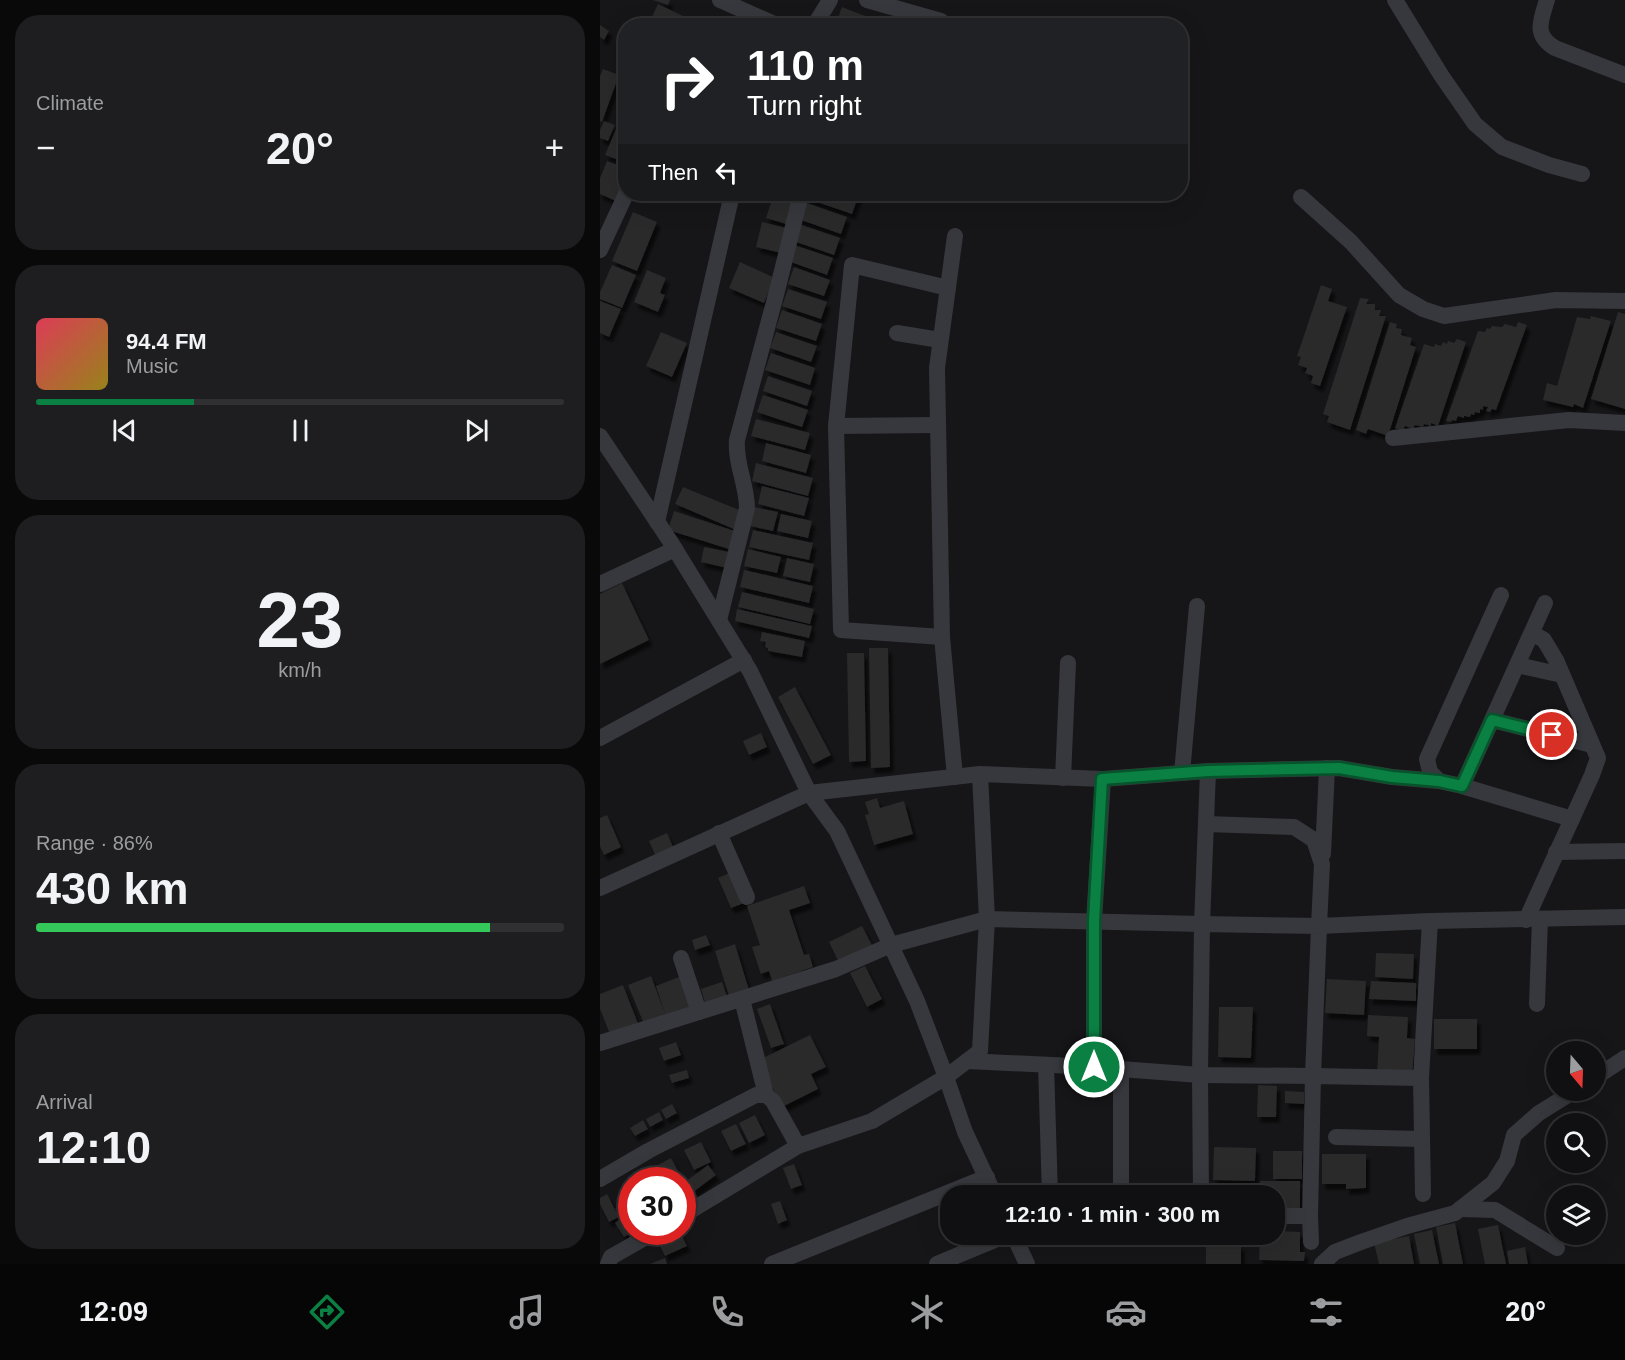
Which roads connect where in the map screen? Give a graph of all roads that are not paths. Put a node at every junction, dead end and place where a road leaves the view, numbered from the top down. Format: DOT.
graph roads {
  1 [pos="720,0"];
  2 [pos="830,0"];
  3 [pos="867,0"];
  4 [pos="1395,0"];
  5 [pos="1547,0"];
  6 [pos="760,18"];
  7 [pos="819,18"];
  8 [pos="930,18"];
  9 [pos="1625,75"];
  10 [pos="1582,174"];
  11 [pos="1301,197"];
  12 [pos="623,201"];
  13 [pos="730,201"];
  14 [pos="799,201"];
  15 [pos="956,236"];
  16 [pos="600,250"];
  17 [pos="948,288"];
  18 [pos="1625,301"];
  19 [pos="897,333"];
  20 [pos="940,340"];
  21 [pos="1625,423"];
  22 [pos="938,425"];
  23 [pos="836,426"];
  24 [pos="600,436"];
  25 [pos="1393,438"];
  26 [pos="657,522"];
  27 [pos="675,549"];
  28 [pos="600,584"];
  29 [pos="1501,595"];
  30 [pos="1545,603"];
  31 [pos="1197,606"];
  32 [pos="718,620"];
  33 [pos="1532,633"];
  34 [pos="942,637"];
  35 [pos="744,660"];
  36 [pos="1068,663"];
  37 [pos="1517,665"];
  38 [pos="1562,675"];
  39 [pos="1492,720"];
  40 [pos="600,738"];
  41 [pos="1592,745"];
  42 [pos="1327,768"];
  43 [pos="1208,771"];
  44 [pos="1182,773"];
  45 [pos="980,774"];
  46 [pos="955,777"];
  47 [pos="1063,778"];
  48 [pos="1102,779"];
  49 [pos="1439,781"];
  50 [pos="1462,786"];
  51 [pos="809,793"];
  52 [pos="1572,819"];
  53 [pos="1206,824"];
  54 [pos="719,833"];
  55 [pos="1625,850"];
  56 [pos="1556,852"];
  57 [pos="1322,864"];
  58 [pos="600,888"];
  59 [pos="747,897"];
  60 [pos="1625,917"];
  61 [pos="987,919"];
  62 [pos="1533,919"];
  63 [pos="1094,921"];
  64 [pos="1430,921"];
  65 [pos="1202,924"];
  66 [pos="1319,926"];
  67 [pos="891,945"];
  68 [pos="681,958"];
  69 [pos="742,999"];
  70 [pos="1537,1004"];
  71 [pos="699,1012"];
  72 [pos="600,1043"];
  73 [pos="1625,1058"];
  74 [pos="967,1061"];
  75 [pos="1046,1065"];
  76 [pos="1094,1067"];
  77 [pos="1120,1069"];
  78 [pos="1606,1070"];
  79 [pos="1200,1075"];
  80 [pos="1313,1076"];
  81 [pos="946,1077"];
  82 [pos="1421,1078"];
  83 [pos="766,1095"];
  84 [pos="1558,1101"];
  85 [pos="1336,1137"];
  86 [pos="1422,1139"];
  87 [pos="798,1146"];
  88 [pos="987,1177"];
  89 [pos="600,1179"];
  90 [pos="990,1185"];
  91 [pos="1050,1185"];
  92 [pos="1121,1185"];
  93 [pos="1201,1185"];
  94 [pos="1423,1194"];
  95 [pos="696,1208"];
  96 [pos="1460,1209"];
  97 [pos="1285,1216"];
  98 [pos="1310,1216"];
  99 [pos="1311,1242"];
  100 [pos="633,1245"];
  101 [pos="984,1245"];
  102 [pos="1017,1245"];
  103 [pos="1557,1248"];
  104 [pos="608,1264"];
  105 [pos="772,1264"];
  106 [pos="937,1264"];
  107 [pos="1027,1264"];
  108 [pos="1322,1264"];
  1 -- 6 [label="street"];
  2 -- 7 [label="street"];
  3 -- 8 [label="street"];
  4 -- 10 [label="street"];
  5 -- 9 [label="street"];
  11 -- 18 [label="street"];
  12 -- 16 [label="street"];
  13 -- 26 [label="street"];
  14 -- 32 [label="street"];
  15 -- 17 [label="street"];
  17 -- 20 [label="street"];
  17 -- 23 [label="street"];
  19 -- 20 [label="street"];
  20 -- 22 [label="street"];
  21 -- 25 [label="street"];
  22 -- 23 [label="street"];
  22 -- 34 [label="street"];
  23 -- 34 [label="street"];
  24 -- 26 [label="street"];
  26 -- 27 [label="street"];
  27 -- 28 [label="street"];
  27 -- 32 [label="street"];
  29 -- 49 [label="street"];
  30 -- 33 [label="street"];
  31 -- 44 [label="street"];
  32 -- 35 [label="street"];
  33 -- 37 [label="street"];
  33 -- 38 [label="street"];
  34 -- 46 [label="street"];
  35 -- 40 [label="street"];
  35 -- 51 [label="street"];
  36 -- 47 [label="street"];
  37 -- 38 [label="street"];
  37 -- 39 [label="street"];
  38 -- 41 [label="street"];
  39 -- 41 [label="street"];
  39 -- 50 [label="street"];
  41 -- 52 [label="street"];
  42 -- 43 [label="street"];
  42 -- 49 [label="street"];
  42 -- 57 [label="street"];
  43 -- 44 [label="street"];
  43 -- 53 [label="street"];
  44 -- 48 [label="street"];
  45 -- 46 [label="street"];
  45 -- 47 [label="street"];
  45 -- 61 [label="street"];
  46 -- 51 [label="street"];
  47 -- 48 [label="street"];
  48 -- 63 [label="street"];
  49 -- 50 [label="street"];
  50 -- 52 [label="street"];
  51 -- 54 [label="street"];
  51 -- 67 [label="street"];
  52 -- 56 [label="street"];
  53 -- 57 [label="street"];
  53 -- 65 [label="street"];
  54 -- 58 [label="street"];
  54 -- 59 [label="street"];
  55 -- 56 [label="street"];
  56 -- 62 [label="street"];
  57 -- 66 [label="street"];
  60 -- 62 [label="street"];
  61 -- 63 [label="street"];
  61 -- 67 [label="street"];
  61 -- 74 [label="street"];
  62 -- 64 [label="street"];
  62 -- 70 [label="street"];
  63 -- 65 [label="street"];
  63 -- 76 [label="street"];
  64 -- 66 [label="street"];
  64 -- 82 [label="street"];
  65 -- 66 [label="street"];
  65 -- 79 [label="street"];
  66 -- 80 [label="street"];
  67 -- 69 [label="street"];
  67 -- 81 [label="street"];
  68 -- 71 [label="street"];
  69 -- 71 [label="street"];
  69 -- 83 [label="street"];
  71 -- 72 [label="street"];
  73 -- 78 [label="street"];
  74 -- 75 [label="street"];
  74 -- 81 [label="street"];
  75 -- 76 [label="street"];
  75 -- 91 [label="street"];
  76 -- 77 [label="street"];
  77 -- 79 [label="street"];
  77 -- 92 [label="street"];
  79 -- 80 [label="street"];
  79 -- 93 [label="street"];
  80 -- 82 [label="street"];
  80 -- 98 [label="street"];
  81 -- 87 [label="street"];
  81 -- 88 [label="street"];
  82 -- 86 [label="street"];
  83 -- 87 [label="street"];
  83 -- 89 [label="street"];
  84 -- 96 [label="street"];
  85 -- 86 [label="street"];
  86 -- 94 [label="street"];
  87 -- 95 [label="street"];
  88 -- 90 [label="street"];
  88 -- 105 [label="street"];
  96 -- 103 [label="street"];
  96 -- 108 [label="street"];
  97 -- 98 [label="street"];
  98 -- 99 [label="street"];
  100 -- 104 [label="street"];
  101 -- 106 [label="street"];
  102 -- 107 [label="street"];
}
